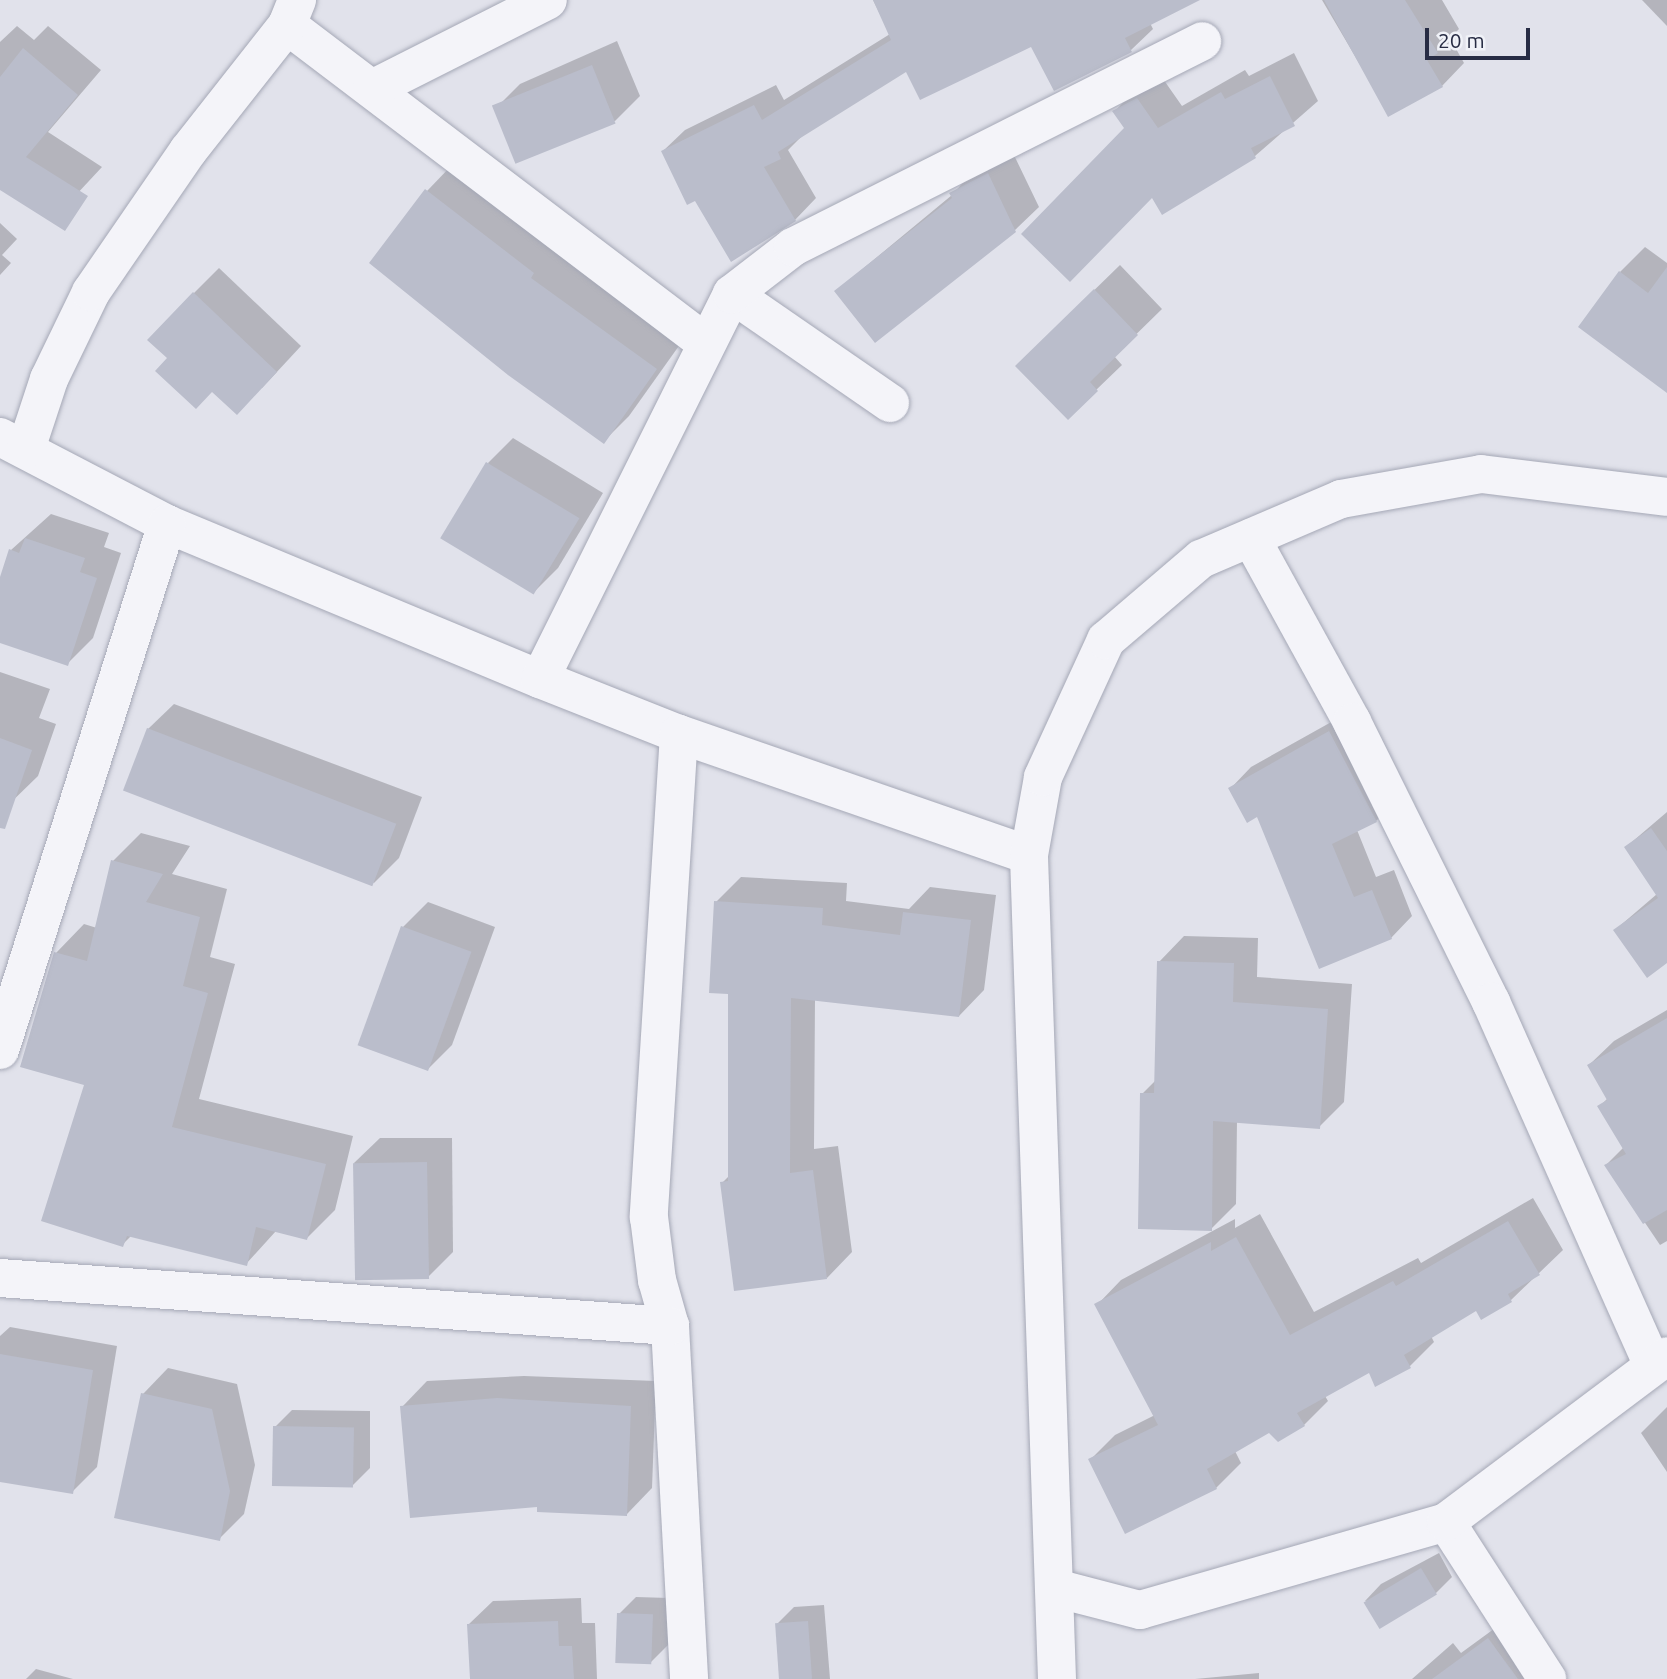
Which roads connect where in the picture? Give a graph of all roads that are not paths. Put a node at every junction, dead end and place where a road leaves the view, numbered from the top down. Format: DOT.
graph roads {
  1 [pos="548,0"];
  2 [pos="292,13"];
  3 [pos="1202,41"];
  4 [pos="372,89"];
  5 [pos="732,294"];
  6 [pos="706,343"];
  7 [pos="890,403"];
  8 [pos="13,442"];
  9 [pos="1667,497"];
  10 [pos="167,524"];
  11 [pos="1251,538"];
  12 [pos="540,679"];
  13 [pos="679,734"];
  14 [pos="1029,855"];
  15 [pos="0,1050"];
  16 [pos="0,1278"];
  17 [pos="670,1326"];
  18 [pos="1659,1360"];
  19 [pos="1446,1522"];
  20 [pos="1055,1588"];
  21 [pos="689,1679"];
  22 [pos="1057,1679"];
  23 [pos="1547,1679"];
  1 -- 4 [label="street"];
  2 -- 4 [label="street"];
  2 -- 8 [label="street"];
  3 -- 5 [label="street"];
  4 -- 6 [label="street"];
  5 -- 6 [label="street"];
  5 -- 7 [label="street"];
  6 -- 12 [label="street"];
  8 -- 10 [label="street"];
  9 -- 11 [label="street"];
  10 -- 12 [label="street"];
  10 -- 15 [label="street"];
  11 -- 14 [label="street"];
  11 -- 18 [label="street"];
  12 -- 13 [label="street"];
  13 -- 14 [label="street"];
  13 -- 17 [label="street"];
  14 -- 20 [label="street"];
  16 -- 17 [label="street"];
  17 -- 21 [label="street"];
  18 -- 19 [label="street"];
  19 -- 20 [label="street"];
  19 -- 23 [label="street"];
  20 -- 22 [label="street"];
}
